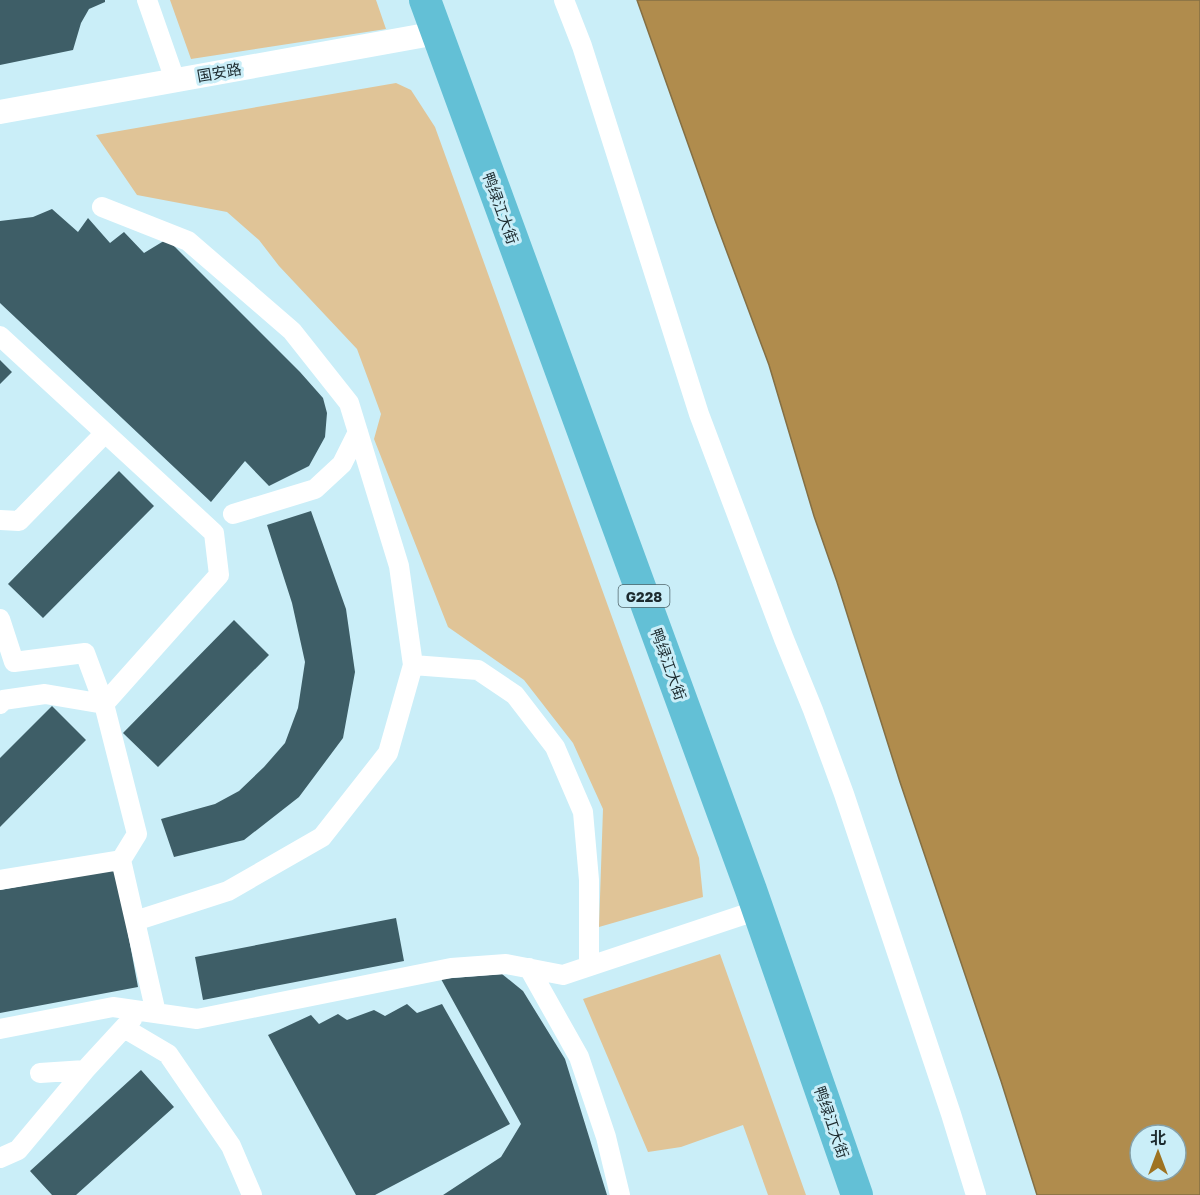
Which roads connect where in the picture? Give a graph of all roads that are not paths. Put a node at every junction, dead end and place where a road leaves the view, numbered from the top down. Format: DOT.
graph roads {
  1 [pos="147,0"];
  2 [pos="425,0"];
  3 [pos="564,0"];
  4 [pos="437,33"];
  5 [pos="175,80"];
  6 [pos="0,112"];
  7 [pos="102,207"];
  8 [pos="0,336"];
  9 [pos="358,432"];
  10 [pos="105,433"];
  11 [pos="233,514"];
  12 [pos="0,520"];
  13 [pos="0,619"];
  14 [pos="413,665"];
  15 [pos="0,704"];
  16 [pos="104,704"];
  17 [pos="122,860"];
  18 [pos="0,880"];
  19 [pos="758,910"];
  20 [pos="135,921"];
  21 [pos="588,966"];
  22 [pos="529,968"];
  23 [pos="148,1012"];
  24 [pos="124,1028"];
  25 [pos="0,1029"];
  26 [pos="85,1070"];
  27 [pos="40,1073"];
  28 [pos="0,1158"];
  29 [pos="252,1195"];
  30 [pos="620,1195"];
  31 [pos="857,1195"];
  32 [pos="976,1195"];
  1 -- 5 [label="street"];
  2 -- 4 [label="highway, 鸭绿江大街 / G228"];
  3 -- 32 [label="street"];
  4 -- 5 [label="street, 国安路"];
  4 -- 19 [label="highway, 鸭绿江大街 / G228"];
  5 -- 6 [label="street, 国安路"];
  7 -- 9 [label="street"];
  8 -- 10 [label="street"];
  9 -- 11 [label="street"];
  9 -- 14 [label="street"];
  10 -- 12 [label="street"];
  10 -- 16 [label="street"];
  13 -- 16 [label="street"];
  14 -- 20 [label="street"];
  14 -- 21 [label="street"];
  15 -- 16 [label="street"];
  16 -- 17 [label="street"];
  17 -- 18 [label="street"];
  17 -- 20 [label="street"];
  19 -- 21 [label="street"];
  19 -- 31 [label="highway, 鸭绿江大街 / G228"];
  20 -- 23 [label="street"];
  21 -- 22 [label="street"];
  22 -- 23 [label="street"];
  22 -- 30 [label="street"];
  23 -- 24 [label="street"];
  23 -- 25 [label="street"];
  24 -- 26 [label="street"];
  24 -- 29 [label="street"];
  26 -- 27 [label="street"];
  26 -- 28 [label="street"];
}
